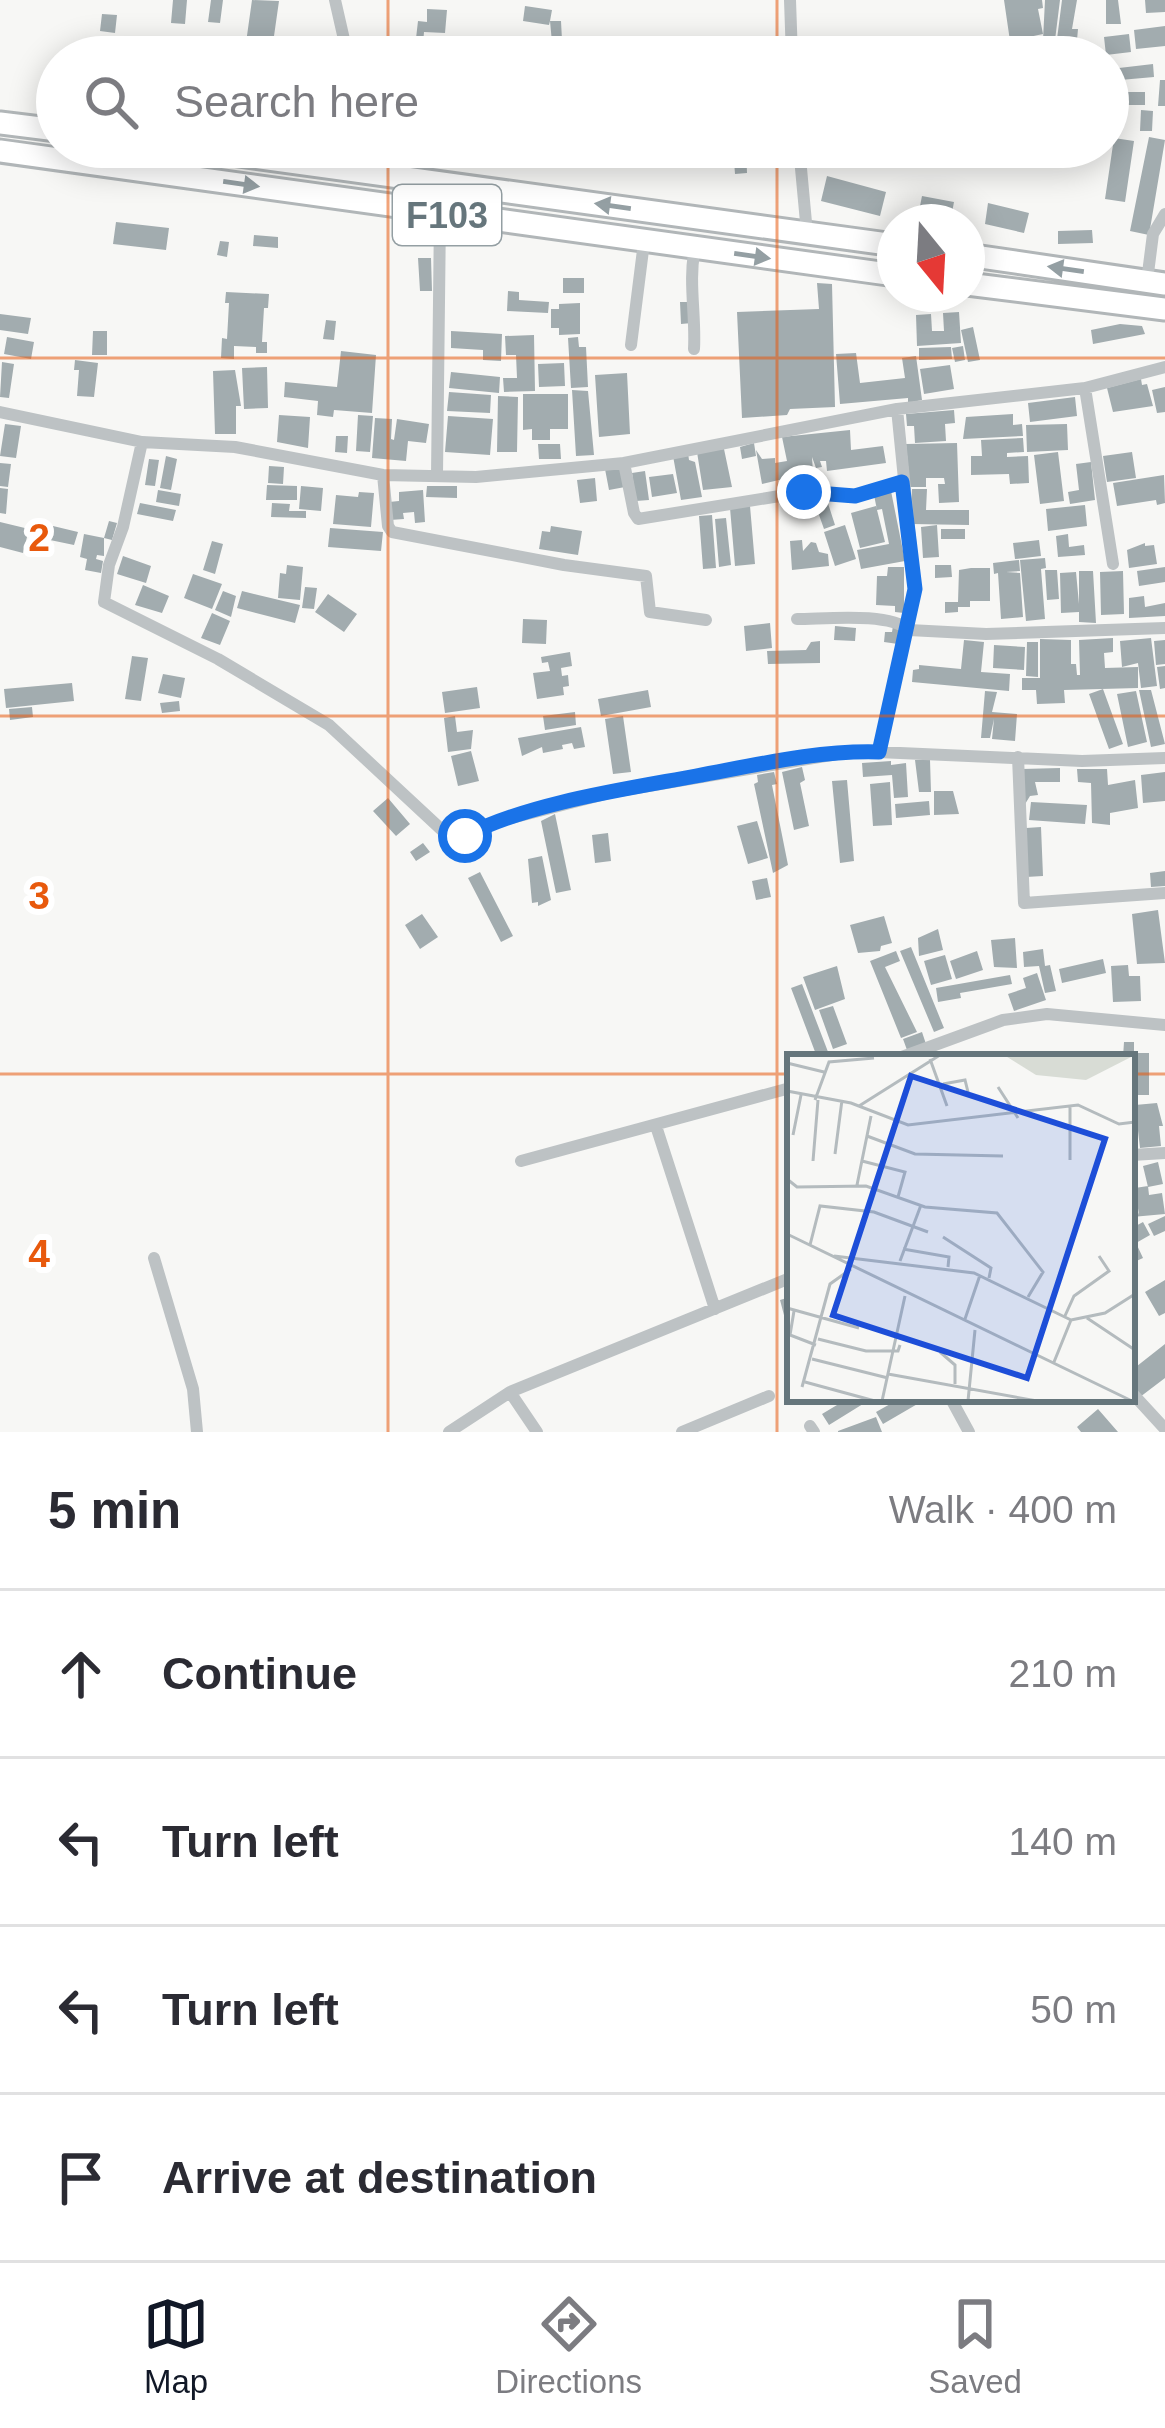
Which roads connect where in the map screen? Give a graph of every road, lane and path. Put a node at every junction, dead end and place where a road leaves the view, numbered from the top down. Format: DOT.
graph roads {
  1 [pos="334,0"];
  2 [pos="790,0"];
  3 [pos="343,36"];
  4 [pos="791,36"];
  5 [pos="0,123"];
  6 [pos="36,127"];
  7 [pos="0,151"];
  8 [pos="36,156"];
  9 [pos="119,168"];
  10 [pos="339,168"];
  11 [pos="368,168"];
  12 [pos="801,168"];
  13 [pos="369,172"];
  14 [pos="440,214"];
  15 [pos="1165,214"];
  16 [pos="807,233"];
  17 [pos="644,242"];
  18 [pos="877,243"];
  19 [pos="695,248"];
  20 [pos="985,258"];
  21 [pos="877,273"];
  22 [pos="1156,282"];
  23 [pos="985,286"];
  24 [pos="1165,309"];
  25 [pos="632,345"];
  26 [pos="694,349"];
  27 [pos="1165,367"];
  28 [pos="1085,388"];
  29 [pos="897,410"];
  30 [pos="0,412"];
  31 [pos="142,442"];
  32 [pos="624,463"];
  33 [pos="383,475"];
  34 [pos="437,475"];
  35 [pos="902,482"];
  36 [pos="1113,563"];
  37 [pos="797,619"];
  38 [pos="706,620"];
  39 [pos="1165,628"];
  40 [pos="909,630"];
  41 [pos="879,752"];
  42 [pos="1018,758"];
  43 [pos="1165,758"];
  44 [pos="1165,893"];
  45 [pos="1165,1025"];
  46 [pos="947,1041"];
  47 [pos="910,1054"];
  48 [pos="951,1054"];
  49 [pos="787,1089"];
  50 [pos="656,1126"];
  51 [pos="1165,1153"];
  52 [pos="1135,1155"];
  53 [pos="521,1161"];
  54 [pos="154,1258"];
  55 [pos="787,1279"];
  56 [pos="715,1310"];
  57 [pos="510,1392"];
  58 [pos="769,1396"];
  59 [pos="1135,1396"];
  60 [pos="952,1402"];
  61 [pos="1165,1429"];
  62 [pos="197,1432"];
  63 [pos="449,1432"];
  64 [pos="537,1432"];
  65 [pos="682,1432"];
  66 [pos="969,1432"];
  1 -- 3 [label="street"];
  2 -- 4 [label="street"];
  5 -- 6 [label="main road"];
  7 -- 8 [label="main road, F103, one-way"];
  9 -- 14 [label="main road, F103, one-way"];
  10 -- 13 [label="main road, F103"];
  11 -- 13 [label="street"];
  12 -- 16 [label="street"];
  16 -- 13 [label="main road, F103, one-way"];
  14 -- 17 [label="main road, F103"];
  14 -- 34 [label="street"];
  15 -- 22 [label="street"];
  16 -- 18 [label="main road, F103"];
  17 -- 19 [label="main road, F103"];
  17 -- 25 [label="street"];
  19 -- 21 [label="main road, F103, one-way"];
  19 -- 26 [label="street"];
  22 -- 20 [label="main road, one-way"];
  23 -- 24 [label="main road"];
  27 -- 28 [label="street"];
  28 -- 29 [label="street"];
  28 -- 36 [label="street"];
  29 -- 32 [label="street"];
  29 -- 35 [label="street"];
  30 -- 31 [label="street"];
  31 -- 33 [label="street"];
  31 -- 41 [label="street"];
  32 -- 34 [label="street"];
  32 -- 35 [label="street"];
  33 -- 34 [label="street"];
  33 -- 38 [label="street"];
  35 -- 40 [label="street"];
  37 -- 40 [label="street"];
  39 -- 40 [label="street"];
  40 -- 41 [label="street"];
  41 -- 42 [label="street"];
  42 -- 43 [label="street"];
  42 -- 44 [label="street"];
  45 -- 46 [label="street"];
  46 -- 47 [label="street"];
  46 -- 48 [label="street"];
  49 -- 50 [label="street"];
  50 -- 53 [label="street"];
  50 -- 56 [label="street"];
  51 -- 52 [label="street"];
  54 -- 62 [label="street"];
  55 -- 56 [label="street"];
  56 -- 57 [label="street"];
  57 -- 63 [label="street"];
  57 -- 64 [label="street"];
  58 -- 65 [label="street"];
  59 -- 61 [label="street"];
  60 -- 66 [label="street"];
}
